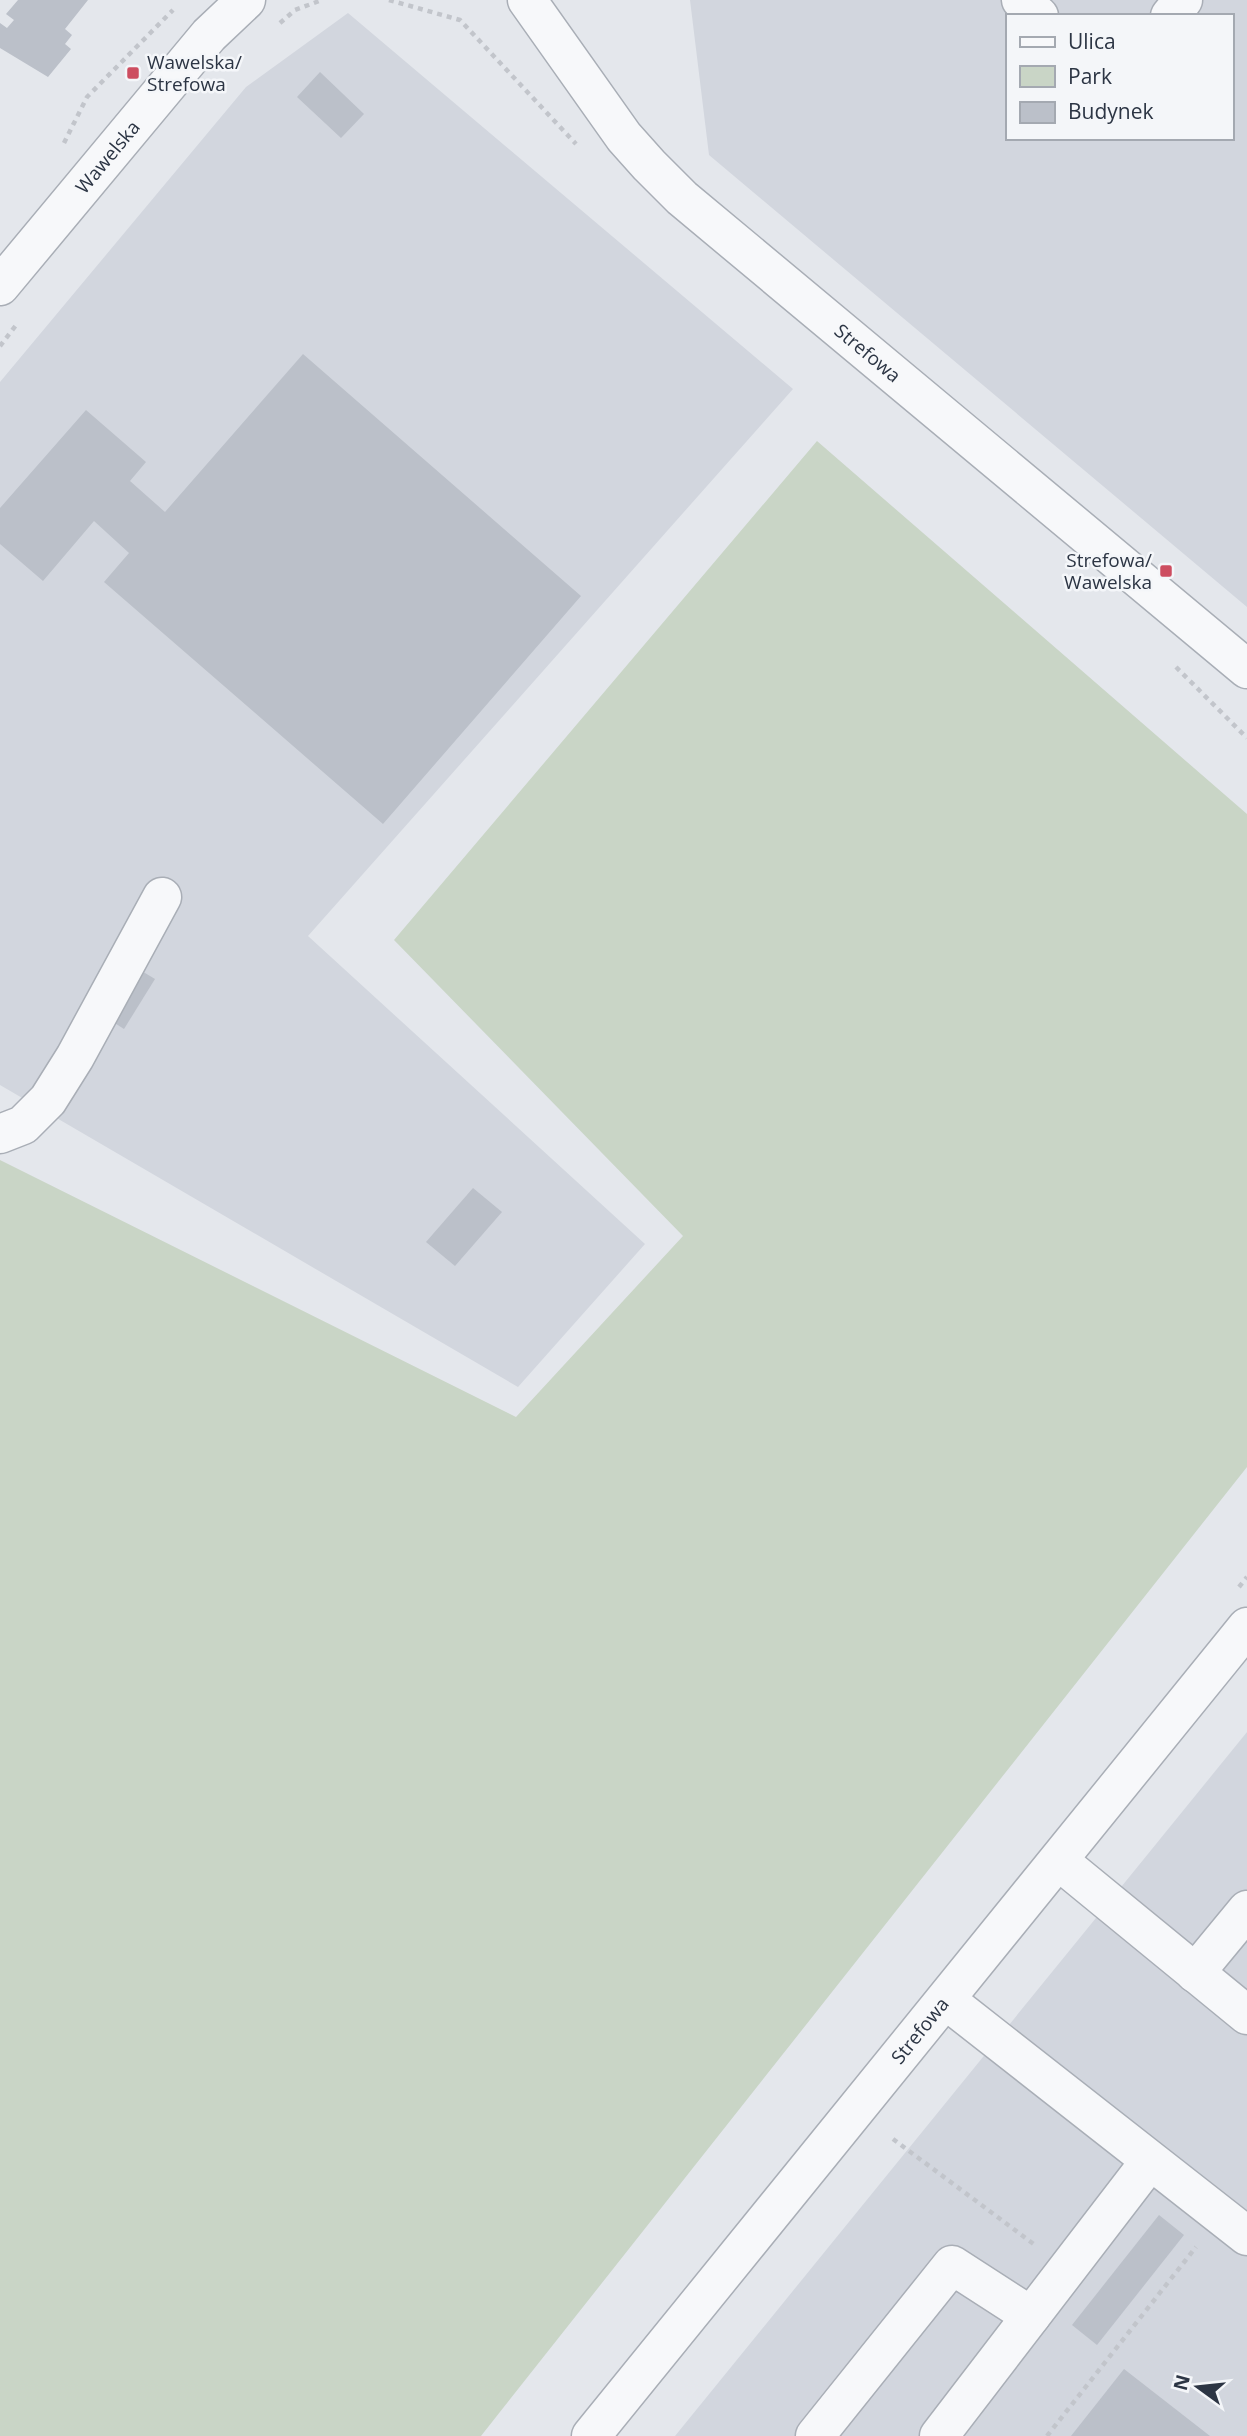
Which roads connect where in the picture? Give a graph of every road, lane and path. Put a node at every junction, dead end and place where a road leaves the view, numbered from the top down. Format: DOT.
graph roads {
  1 [pos="246,0"];
  2 [pos="527,0"];
  3 [pos="1021,0"];
  4 [pos="1183,0"];
  5 [pos="1037,14"];
  6 [pos="1172,14"];
  7 [pos="0,286"];
  8 [pos="1247,669"];
  9 [pos="162,897"];
  10 [pos="0,1134"];
  11 [pos="1247,1627"];
  12 [pos="1059,1861"];
  13 [pos="1247,1910"];
  14 [pos="1195,1973"];
  15 [pos="946,2000"];
  16 [pos="1247,2015"];
  17 [pos="893,2138"];
  18 [pos="1150,2161"];
  19 [pos="1234,2226"];
  20 [pos="1067,2269"];
  21 [pos="1031,2316"];
  22 [pos="591,2436"];
  23 [pos="815,2436"];
  24 [pos="939,2436"];
  25 [pos="1047,2436"];
  1 -- 7 [label="street, Wawelska"];
  2 -- 8 [label="street, Strefowa"];
  3 -- 5 [label="street"];
  4 -- 6 [label="street"];
  9 -- 10 [label="street"];
  11 -- 12 [label="street, Strefowa"];
  12 -- 14 [label="street"];
  12 -- 15 [label="street, Strefowa"];
  13 -- 14 [label="street"];
  14 -- 16 [label="street"];
  15 -- 18 [label="street"];
  15 -- 22 [label="street, Strefowa"];
  17 -- 20 [label="path"];
  18 -- 19 [label="street"];
  18 -- 20 [label="street"];
  19 -- 25 [label="path"];
  20 -- 21 [label="street"];
  21 -- 23 [label="street"];
  21 -- 24 [label="street"];
}
